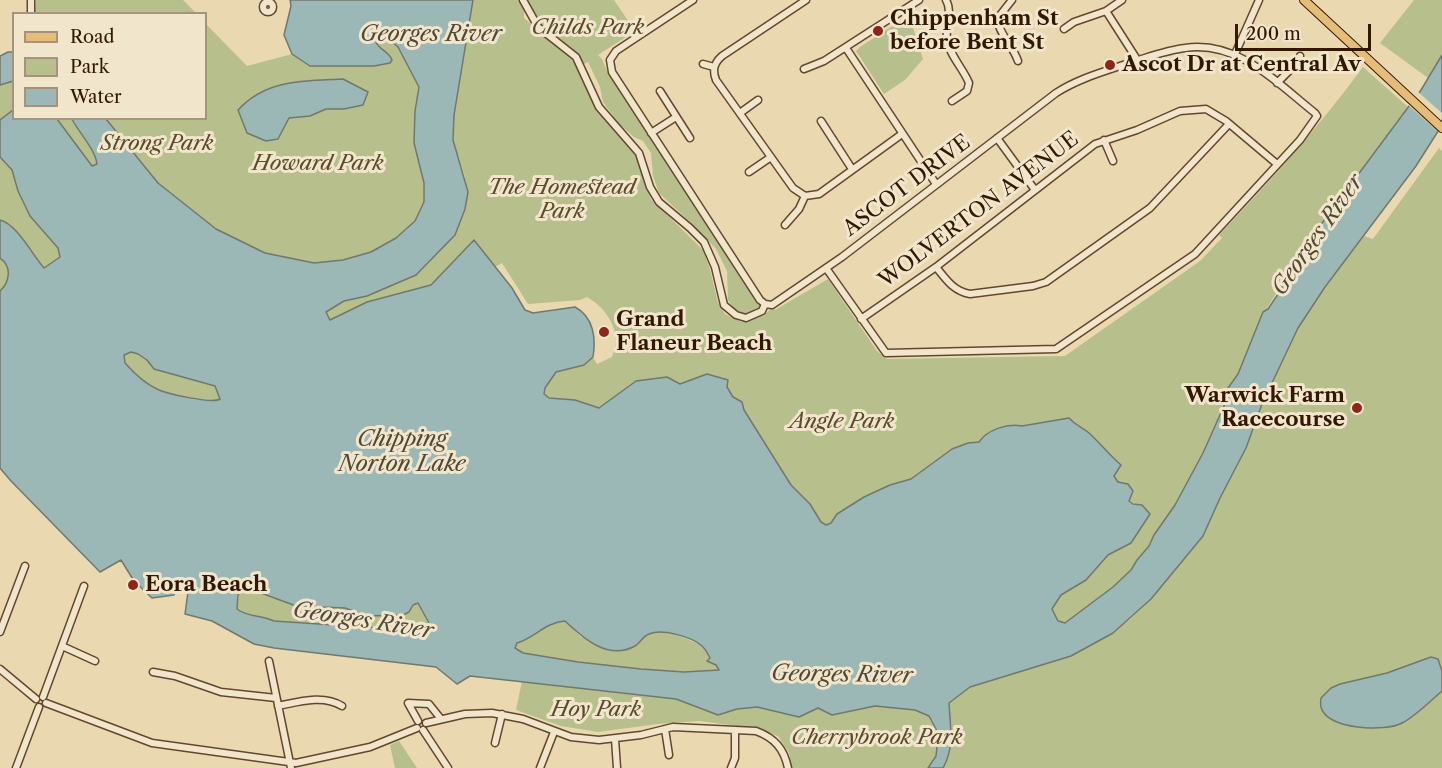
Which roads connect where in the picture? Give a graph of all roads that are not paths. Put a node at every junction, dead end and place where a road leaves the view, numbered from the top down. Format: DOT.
graph roads {
  1 [pos="523,0"];
  2 [pos="693,0"];
  3 [pos="806,0"];
  4 [pos="920,0"];
  5 [pos="946,0"];
  6 [pos="1012,0"];
  7 [pos="1122,0"];
  8 [pos="1259,0"];
  9 [pos="1304,0"];
  10 [pos="1106,11"];
  11 [pos="1064,29"];
  12 [pos="846,48"];
  13 [pos="1235,54"];
  14 [pos="1300,56"];
  15 [pos="1018,61"];
  16 [pos="1138,61"];
  17 [pos="703,64"];
  18 [pos="714,67"];
  19 [pos="804,69"];
  20 [pos="1277,83"];
  21 [pos="660,91"];
  22 [pos="758,100"];
  23 [pos="952,101"];
  24 [pos="740,113"];
  25 [pos="676,117"];
  26 [pos="821,121"];
  27 [pos="1229,124"];
  28 [pos="1442,128"];
  29 [pos="651,133"];
  30 [pos="903,134"];
  31 [pos="690,138"];
  32 [pos="997,138"];
  33 [pos="1104,140"];
  34 [pos="771,157"];
  35 [pos="1113,161"];
  36 [pos="1277,164"];
  37 [pos="852,169"];
  38 [pos="749,172"];
  39 [pos="936,184"];
  40 [pos="1035,190"];
  41 [pos="805,196"];
  42 [pos="785,225"];
  43 [pos="936,267"];
  44 [pos="826,268"];
  45 [pos="765,304"];
  46 [pos="861,318"];
  47 [pos="25,566"];
  48 [pos="84,586"];
  49 [pos="0,632"];
  50 [pos="62,646"];
  51 [pos="95,660"];
  52 [pos="269,662"];
  53 [pos="0,669"];
  54 [pos="153,672"];
  55 [pos="276,698"];
  56 [pos="41,700"];
  57 [pos="278,706"];
  58 [pos="342,706"];
  59 [pos="502,714"];
  60 [pos="441,719"];
  61 [pos="420,727"];
  62 [pos="665,729"];
  63 [pos="735,730"];
  64 [pos="554,732"];
  65 [pos="615,739"];
  66 [pos="495,743"];
  67 [pos="669,754"];
  68 [pos="290,765"];
  69 [pos="16,768"];
  70 [pos="447,768"];
  71 [pos="540,768"];
  72 [pos="617,768"];
  73 [pos="731,768"];
  74 [pos="788,768"];
  1 -- 45 [label="street, ASCOT DRIVE"];
  2 -- 29 [label="street"];
  3 -- 18 [label="street"];
  4 -- 12 [label="street"];
  5 -- 23 [label="street"];
  6 -- 15 [label="street"];
  7 -- 10 [label="street"];
  8 -- 13 [label="street"];
  9 -- 28 [label="main road"];
  10 -- 11 [label="street"];
  10 -- 16 [label="street"];
  12 -- 19 [label="street"];
  12 -- 30 [label="street"];
  13 -- 16 [label="street, ASCOT DRIVE"];
  13 -- 20 [label="street, ASCOT DRIVE"];
  14 -- 20 [label="street"];
  16 -- 32 [label="street, ASCOT DRIVE"];
  17 -- 18 [label="street"];
  18 -- 24 [label="street"];
  20 -- 36 [label="street, ASCOT DRIVE"];
  21 -- 25 [label="street"];
  22 -- 24 [label="street"];
  24 -- 34 [label="street"];
  25 -- 29 [label="street"];
  25 -- 31 [label="street"];
  26 -- 37 [label="street"];
  27 -- 33 [label="street, WOLVERTON AVENUE"];
  27 -- 36 [label="street, WOLVERTON AVENUE"];
  27 -- 43 [label="street"];
  29 -- 45 [label="street"];
  30 -- 37 [label="street"];
  30 -- 39 [label="street"];
  32 -- 39 [label="street, ASCOT DRIVE"];
  32 -- 40 [label="street"];
  33 -- 35 [label="street"];
  33 -- 40 [label="street, WOLVERTON AVENUE"];
  34 -- 38 [label="street"];
  34 -- 41 [label="street"];
  36 -- 46 [label="street"];
  37 -- 41 [label="street"];
  39 -- 44 [label="street, ASCOT DRIVE"];
  40 -- 43 [label="street, WOLVERTON AVENUE"];
  41 -- 42 [label="street"];
  43 -- 46 [label="street, WOLVERTON AVENUE"];
  44 -- 45 [label="street, ASCOT DRIVE"];
  44 -- 46 [label="street"];
  47 -- 49 [label="street"];
  48 -- 50 [label="street"];
  50 -- 51 [label="street"];
  50 -- 56 [label="street"];
  52 -- 55 [label="street"];
  53 -- 56 [label="street"];
  54 -- 55 [label="street"];
  55 -- 57 [label="street"];
  56 -- 68 [label="street"];
  56 -- 69 [label="street"];
  57 -- 58 [label="street"];
  57 -- 68 [label="street"];
  59 -- 60 [label="street"];
  59 -- 64 [label="street"];
  59 -- 66 [label="street"];
  60 -- 61 [label="street"];
  60 -- 61 [label="street"];
  61 -- 68 [label="street"];
  61 -- 70 [label="street"];
  62 -- 63 [label="street"];
  62 -- 65 [label="street"];
  62 -- 67 [label="street"];
  63 -- 73 [label="street"];
  63 -- 74 [label="street"];
  64 -- 65 [label="street"];
  64 -- 71 [label="street"];
  65 -- 72 [label="street"];
}
